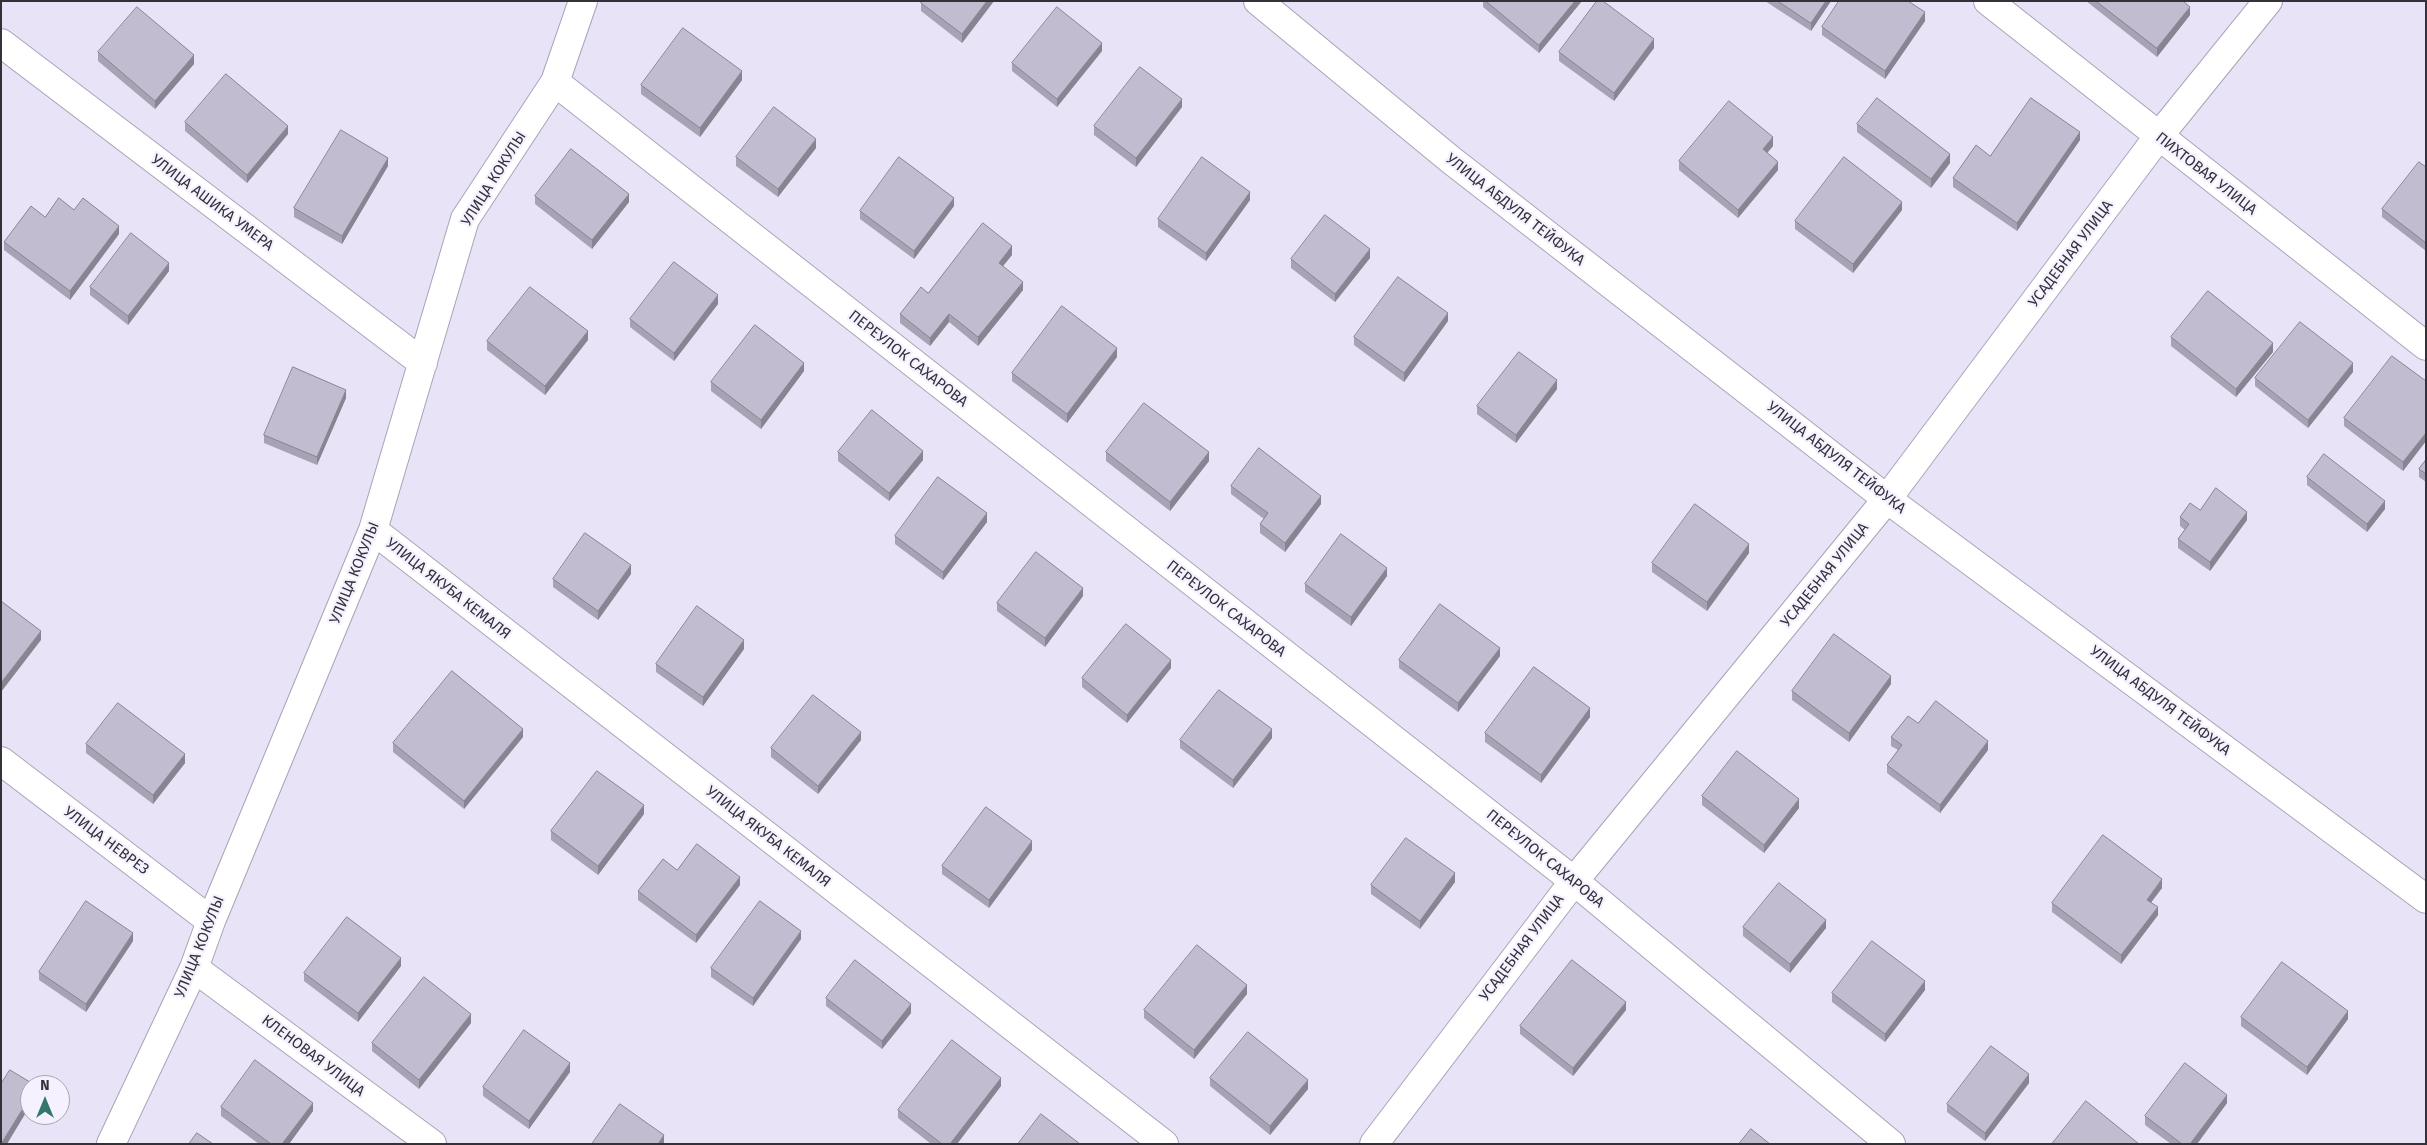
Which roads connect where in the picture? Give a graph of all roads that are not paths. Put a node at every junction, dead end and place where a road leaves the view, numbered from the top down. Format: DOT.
graph roads {
  1 [pos="583,1"];
  2 [pos="1258,1"];
  3 [pos="1988,1"];
  4 [pos="2268,1"];
  5 [pos="1,43"];
  6 [pos="555,82"];
  7 [pos="2158,137"];
  8 [pos="2426,346"];
  9 [pos="423,363"];
  10 [pos="1887,499"];
  11 [pos="373,530"];
  12 [pos="1,761"];
  13 [pos="1574,881"];
  14 [pos="2426,899"];
  15 [pos="211,921"];
  16 [pos="194,968"];
  17 [pos="112,1144"];
  18 [pos="432,1144"];
  19 [pos="1164,1144"];
  20 [pos="1374,1144"];
  21 [pos="1891,1144"];
  1 -- 6 [label="street, УЛИЦА КОКУЛЫ"];
  2 -- 10 [label="street, УЛИЦА АБДУЛЯ ТЕЙФУКА"];
  3 -- 7 [label="street, ПИХТОВАЯ УЛИЦА"];
  4 -- 7 [label="street, УСАДЕБНАЯ УЛИЦА"];
  5 -- 9 [label="street, УЛИЦА АШИКА УМЕРА"];
  6 -- 9 [label="street, УЛИЦА КОКУЛЫ"];
  6 -- 13 [label="street, ПЕРЕУЛОК САХАРОВА"];
  7 -- 8 [label="street, ПИХТОВАЯ УЛИЦА"];
  7 -- 10 [label="street, УСАДЕБНАЯ УЛИЦА"];
  9 -- 11 [label="street, УЛИЦА КОКУЛЫ"];
  10 -- 13 [label="street, УСАДЕБНАЯ УЛИЦА"];
  10 -- 14 [label="street, УЛИЦА АБДУЛЯ ТЕЙФУКА"];
  11 -- 15 [label="street, УЛИЦА КОКУЛЫ"];
  11 -- 19 [label="street, УЛИЦА ЯКУБА КЕМАЛЯ"];
  12 -- 15 [label="street, УЛИЦА НЕВРЕЗ"];
  13 -- 20 [label="street, УСАДЕБНАЯ УЛИЦА"];
  13 -- 21 [label="street, ПЕРЕУЛОК САХАРОВА"];
  15 -- 16 [label="street, УЛИЦА КОКУЛЫ"];
  16 -- 17 [label="street, УЛИЦА КОКУЛЫ"];
  16 -- 18 [label="street, КЛЕНОВАЯ УЛИЦА"];
}
